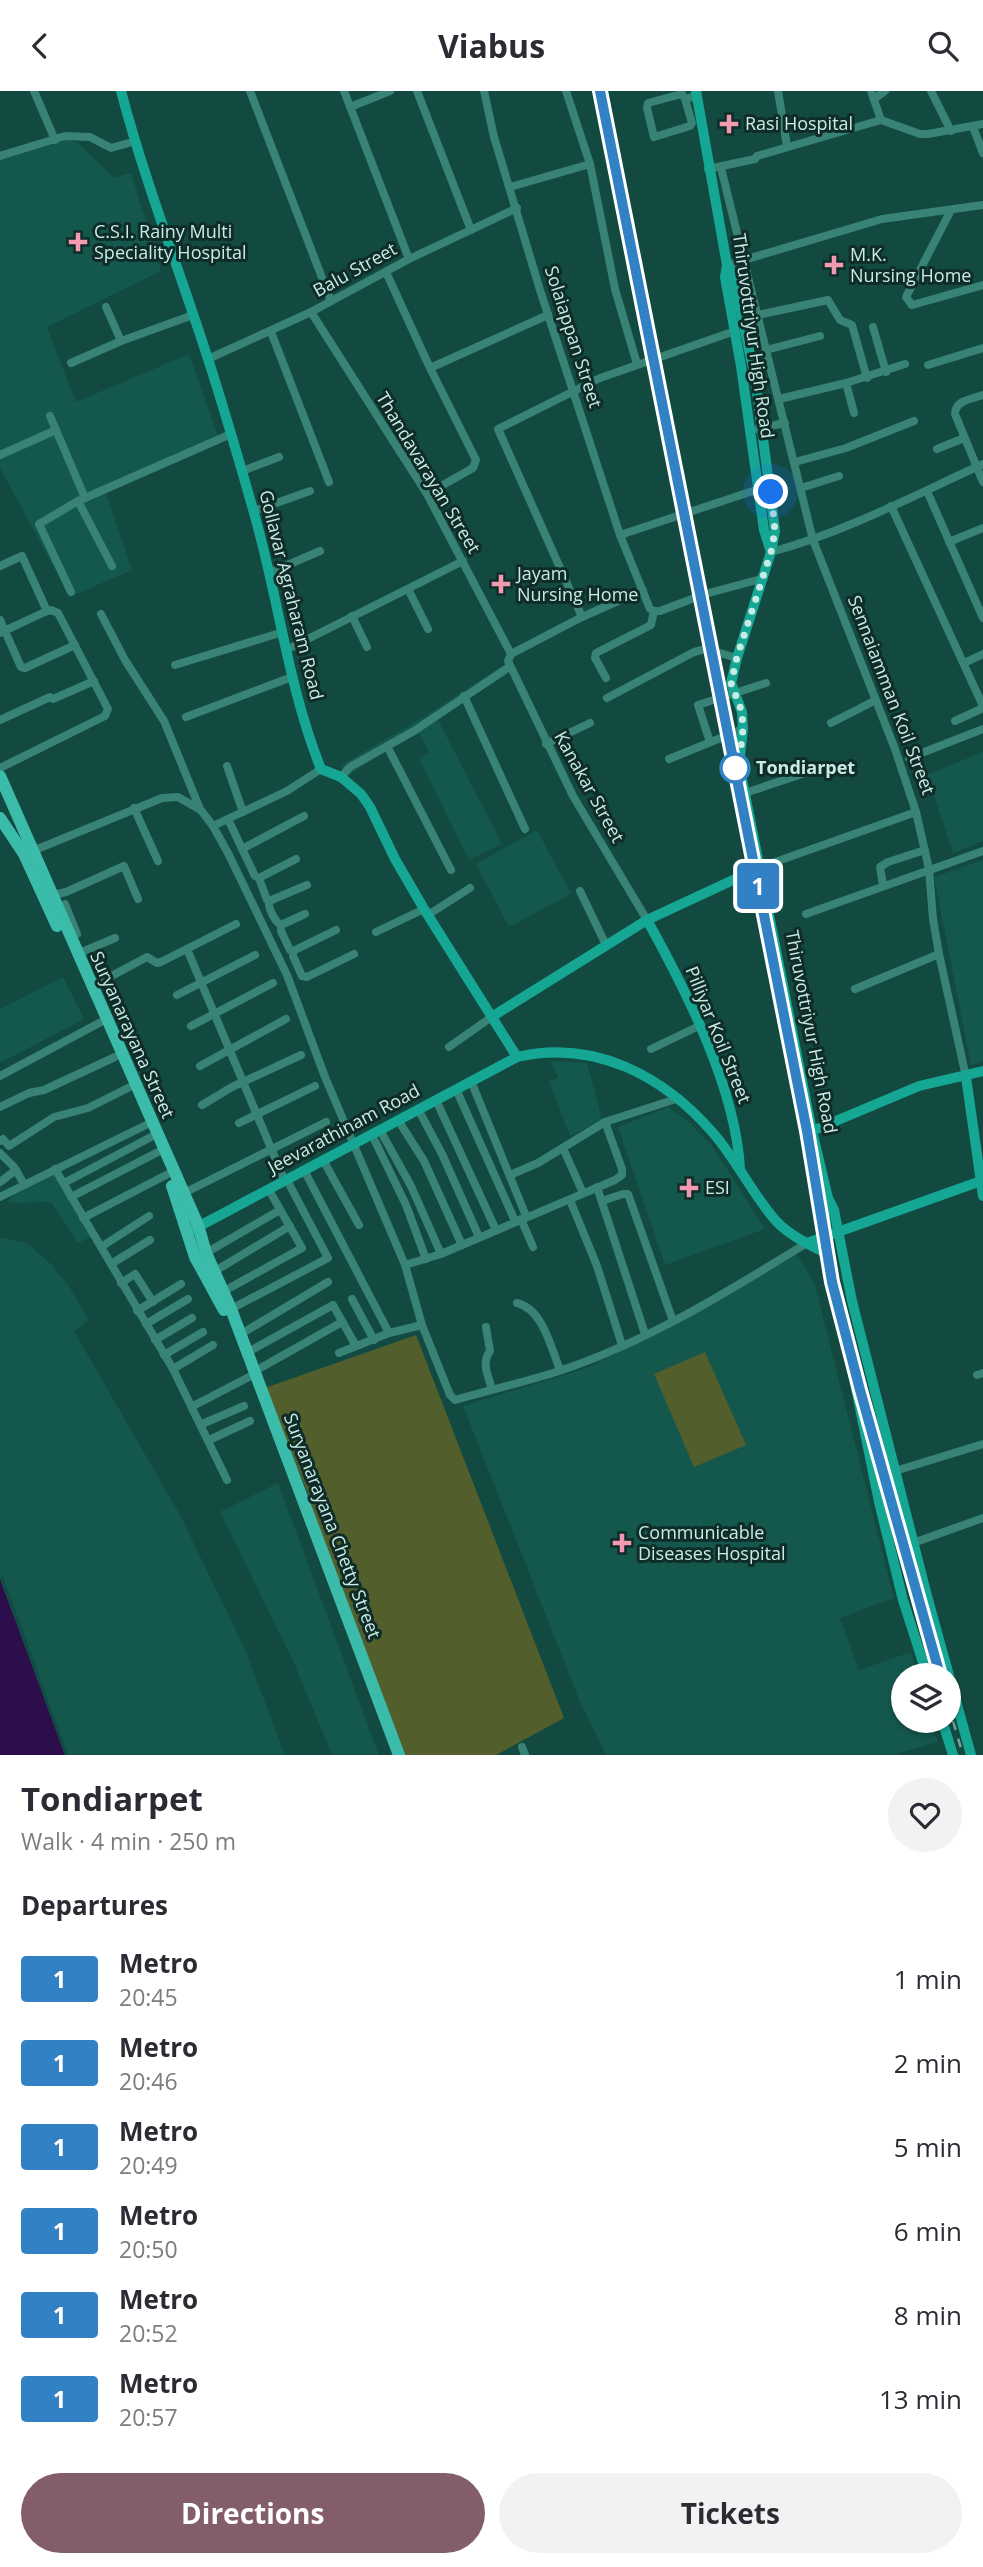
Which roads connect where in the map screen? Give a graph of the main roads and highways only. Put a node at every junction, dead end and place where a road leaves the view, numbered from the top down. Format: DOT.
graph roads {
  1 [pos="121,91"];
  2 [pos="697,94"];
  3 [pos="727,265"];
  4 [pos="771,552"];
  5 [pos="0,776"];
  6 [pos="0,818"];
  7 [pos="28,852"];
  8 [pos="761,867"];
  9 [pos="647,920"];
  10 [pos="493,1016"];
  11 [pos="517,1057"];
  12 [pos="983,1071"];
  13 [pos="966,1077"];
  14 [pos="812,1131"];
  15 [pos="740,1169"];
  16 [pos="981,1181"];
  17 [pos="983,1195"];
  18 [pos="193,1229"];
  19 [pos="833,1233"];
  20 [pos="807,1243"];
  21 [pos="830,1255"];
  22 [pos="228,1309"];
  23 [pos="252,1374"];
  24 [pos="923,1663"];
  25 [pos="963,1726"];
  26 [pos="946,1733"];
  27 [pos="392,1755"];
  28 [pos="399,1755"];
  29 [pos="953,1755"];
  30 [pos="971,1755"];
  1 -- 10 [label="main road, Gollavar Agraharam Road"];
  2 -- 3 [label="main road, Thiruvottriyur High Road"];
  3 -- 4 [label="main road, Thiruvottriyur High Road"];
  3 -- 4 [label="main road"];
  4 -- 8 [label="main road, Thiruvottriyur High Road"];
  5 -- 7 [label="main road, Suryanarayana Street"];
  6 -- 7 [label="main road, Suryanarayana Street"];
  7 -- 18 [label="main road, Suryanarayana Street"];
  7 -- 18 [label="main road, Suryanarayana Street"];
  8 -- 9 [label="main road"];
  8 -- 14 [label="main road, Thiruvottriyur High Road"];
  9 -- 10 [label="main road"];
  9 -- 15 [label="main road, Pilliyar Koil Street"];
  10 -- 11 [label="main road"];
  11 -- 15 [label="main road"];
  11 -- 18 [label="main road, Jeevarathinam Road"];
  12 -- 13 [label="main road"];
  13 -- 14 [label="main road"];
  13 -- 16 [label="main road, Sennaiamman Koil Street"];
  14 -- 19 [label="main road, Thiruvottriyur High Road"];
  15 -- 20 [label="main road"];
  16 -- 17 [label="main road, Sennaiamman Koil Street"];
  16 -- 19 [label="main road"];
  18 -- 22 [label="main road, Suryanarayana Street"];
  18 -- 22 [label="main road, Suryanarayana Street"];
  19 -- 20 [label="main road"];
  19 -- 21 [label="main road, Thiruvottriyur High Road"];
  19 -- 25 [label="main road, Thiruvottriyur High Road"];
  20 -- 21 [label="main road"];
  21 -- 24 [label="main road, Thiruvottriyur High Road"];
  22 -- 23 [label="main road, Suryanarayana Chetty Street"];
  22 -- 23 [label="main road, Suryanarayana Chetty Street"];
  23 -- 27 [label="main road, Suryanarayana Chetty Street"];
  23 -- 28 [label="main road, Suryanarayana Chetty Street"];
  25 -- 30 [label="main road, Thiruvottriyur High Road"];
  26 -- 29 [label="main road"];
}
